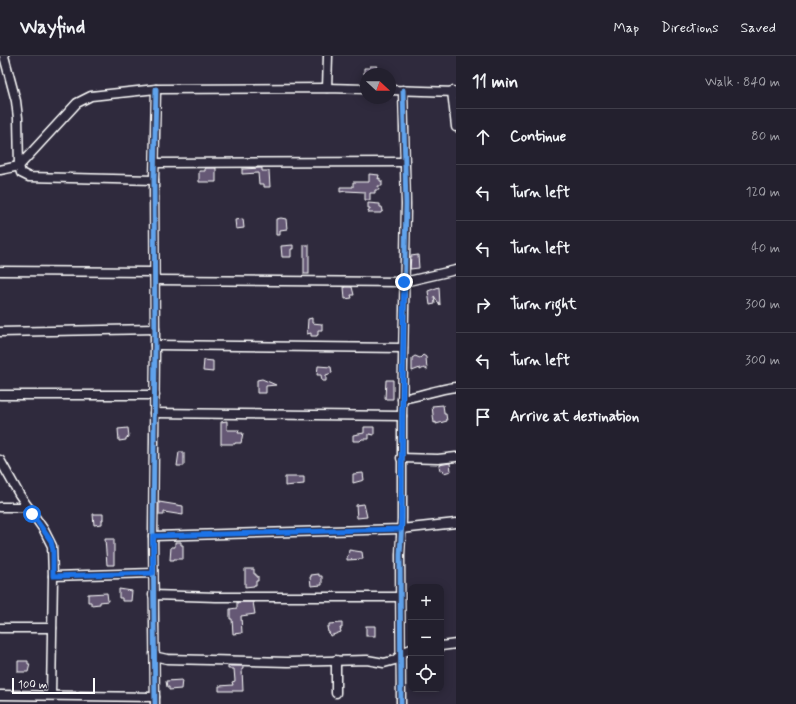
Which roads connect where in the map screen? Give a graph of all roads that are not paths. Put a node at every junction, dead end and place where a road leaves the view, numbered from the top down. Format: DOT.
graph roads {
  1 [pos="4,56"];
  2 [pos="328,56"];
  3 [pos="156,88"];
  4 [pos="327,88"];
  5 [pos="360,89"];
  6 [pos="396,90"];
  7 [pos="403,90"];
  8 [pos="454,91"];
  9 [pos="456,127"];
  10 [pos="405,162"];
  11 [pos="155,163"];
  12 [pos="18,166"];
  13 [pos="0,170"];
  14 [pos="154,180"];
  15 [pos="456,270"];
  16 [pos="0,271"];
  17 [pos="154,276"];
  18 [pos="404,282"];
  19 [pos="155,329"];
  20 [pos="0,332"];
  21 [pos="155,345"];
  22 [pos="403,348"];
  23 [pos="456,387"];
  24 [pos="0,395"];
  25 [pos="155,395"];
  26 [pos="402,399"];
  27 [pos="154,413"];
  28 [pos="402,416"];
  29 [pos="456,457"];
  30 [pos="401,458"];
  31 [pos="0,460"];
  32 [pos="0,507"];
  33 [pos="28,507"];
  34 [pos="456,523"];
  35 [pos="401,529"];
  36 [pos="153,536"];
  37 [pos="153,573"];
  38 [pos="53,576"];
  39 [pos="154,595"];
  40 [pos="399,597"];
  41 [pos="0,628"];
  42 [pos="52,628"];
  43 [pos="456,644"];
  44 [pos="444,646"];
  45 [pos="408,650"];
  46 [pos="154,654"];
  47 [pos="400,656"];
  48 [pos="336,660"];
  49 [pos="336,693"];
  50 [pos="0,695"];
  51 [pos="51,695"];
  52 [pos="155,701"];
  53 [pos="401,704"];
  1 -- 12 [label="street"];
  2 -- 4 [label="street"];
  3 -- 4 [label="street"];
  3 -- 11 [label="street"];
  3 -- 12 [label="street"];
  4 -- 5 [label="street"];
  6 -- 7 [label="street"];
  7 -- 8 [label="street"];
  7 -- 10 [label="street"];
  8 -- 9 [label="street"];
  10 -- 11 [label="street"];
  10 -- 18 [label="street"];
  11 -- 14 [label="street"];
  12 -- 13 [label="street"];
  12 -- 14 [label="street"];
  14 -- 17 [label="street"];
  15 -- 18 [label="street"];
  16 -- 17 [label="street"];
  17 -- 18 [label="street"];
  17 -- 19 [label="street"];
  18 -- 22 [label="street"];
  19 -- 20 [label="street"];
  19 -- 21 [label="street"];
  21 -- 22 [label="street"];
  21 -- 25 [label="street"];
  22 -- 26 [label="street"];
  23 -- 26 [label="street"];
  24 -- 25 [label="street"];
  25 -- 27 [label="street"];
  26 -- 28 [label="street"];
  27 -- 28 [label="street"];
  27 -- 36 [label="street"];
  28 -- 30 [label="street"];
  29 -- 30 [label="street"];
  30 -- 35 [label="street"];
  31 -- 33 [label="street"];
  32 -- 33 [label="street"];
  33 -- 38 [label="street"];
  34 -- 35 [label="street"];
  35 -- 36 [label="street"];
  35 -- 40 [label="street"];
  36 -- 37 [label="street"];
  37 -- 38 [label="street"];
  37 -- 39 [label="street"];
  38 -- 42 [label="street"];
  39 -- 40 [label="street"];
  39 -- 46 [label="street"];
  40 -- 47 [label="street"];
  41 -- 42 [label="street"];
  42 -- 51 [label="street"];
  43 -- 44 [label="street"];
  45 -- 47 [label="street"];
  46 -- 48 [label="street"];
  46 -- 52 [label="street"];
  47 -- 48 [label="street"];
  47 -- 53 [label="street"];
  48 -- 49 [label="street"];
  50 -- 51 [label="street"];
  51 -- 52 [label="street"];
}
